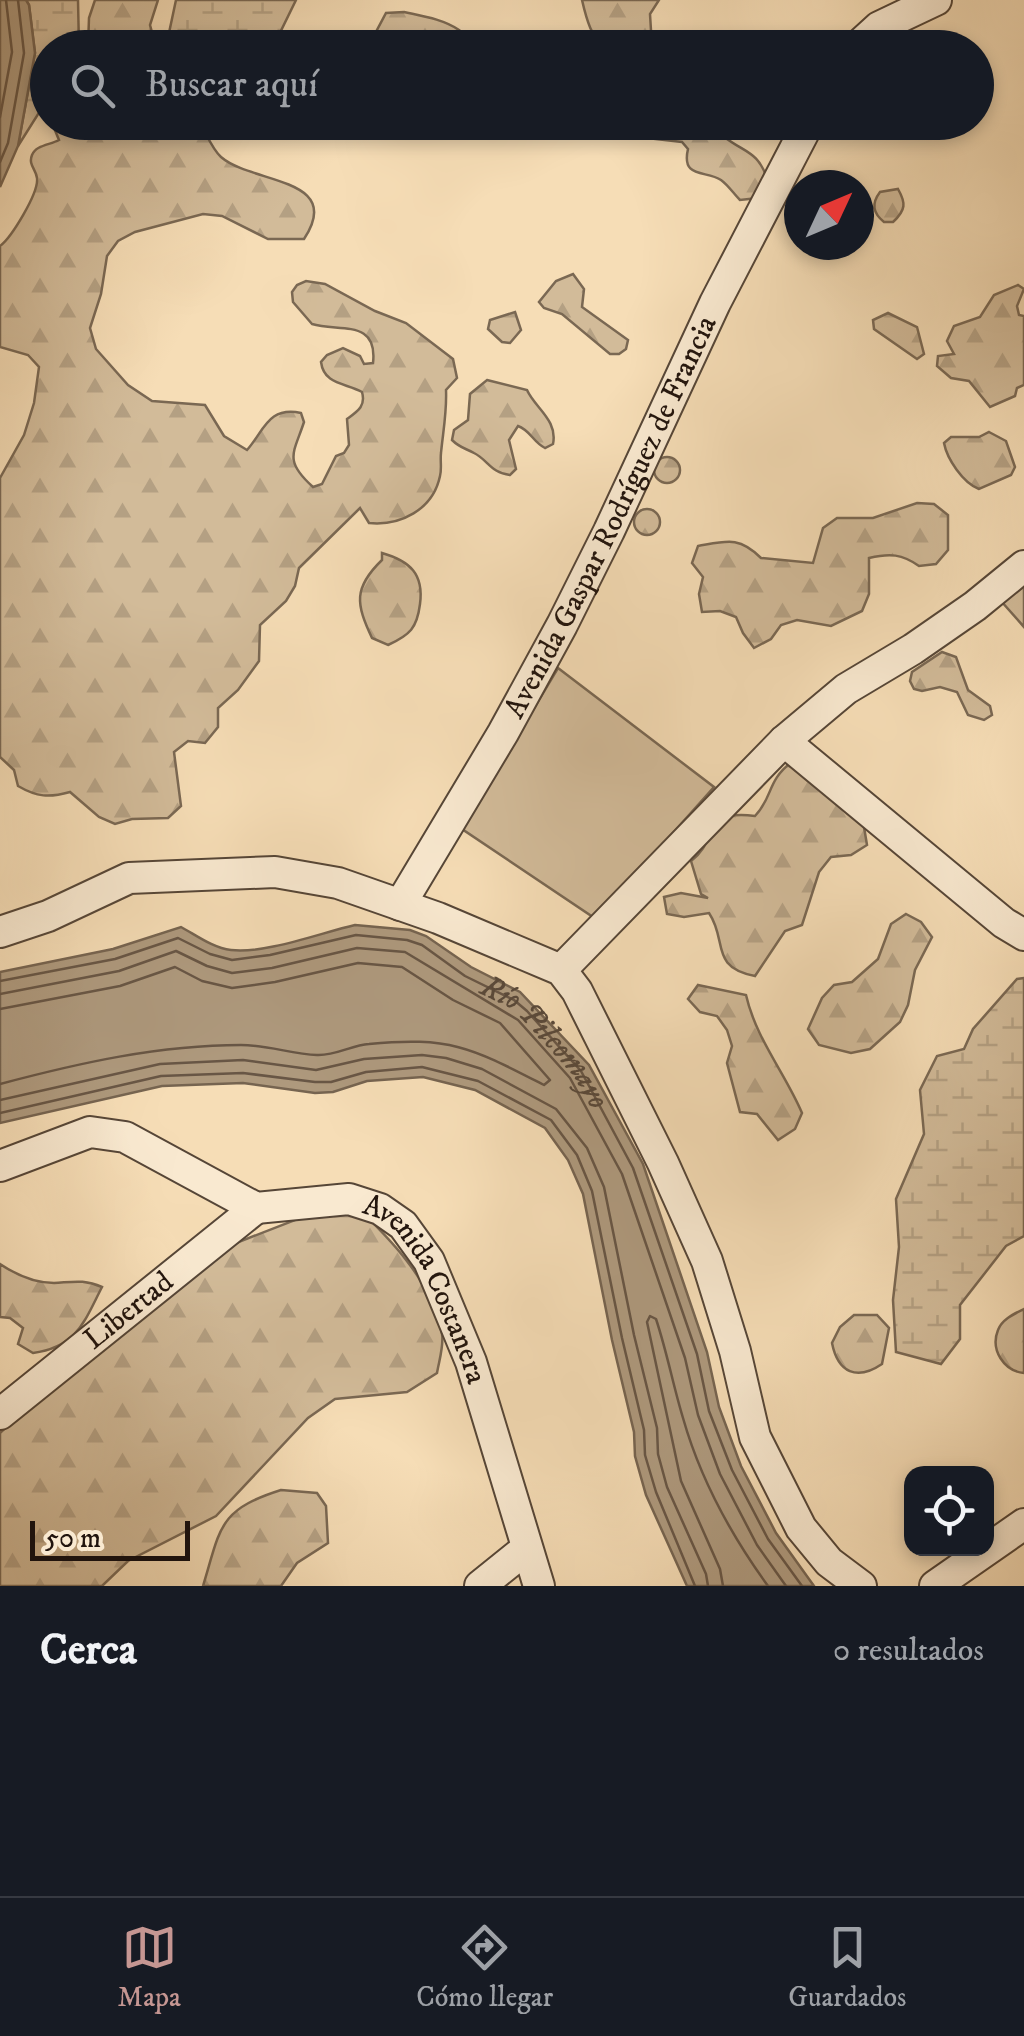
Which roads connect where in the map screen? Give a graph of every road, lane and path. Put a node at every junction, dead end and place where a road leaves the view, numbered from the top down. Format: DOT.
graph roads {
  1 [pos="936,0"];
  2 [pos="875,30"];
  3 [pos="801,140"];
  4 [pos="1024,566"];
  5 [pos="784,741"];
  6 [pos="400,905"];
  7 [pos="0,932"];
  8 [pos="1024,935"];
  9 [pos="561,970"];
  10 [pos="0,1166"];
  11 [pos="256,1208"];
  12 [pos="0,1414"];
  13 [pos="1024,1524"];
  14 [pos="526,1549"];
  15 [pos="480,1586"];
  16 [pos="539,1586"];
  17 [pos="861,1586"];
  18 [pos="935,1586"];
  1 -- 2 [label="street"];
  3 -- 6 [label="street, Avenida Gaspar Rodríguez de Francia"];
  4 -- 5 [label="street"];
  5 -- 8 [label="street"];
  5 -- 9 [label="street"];
  6 -- 7 [label="street"];
  6 -- 9 [label="street"];
  9 -- 17 [label="street"];
  10 -- 11 [label="street"];
  11 -- 12 [label="street, Libertad"];
  11 -- 14 [label="street, Avenida Costanera"];
  13 -- 18 [label="street"];
  14 -- 15 [label="street"];
  14 -- 16 [label="street, Avenida Costanera"];
}
